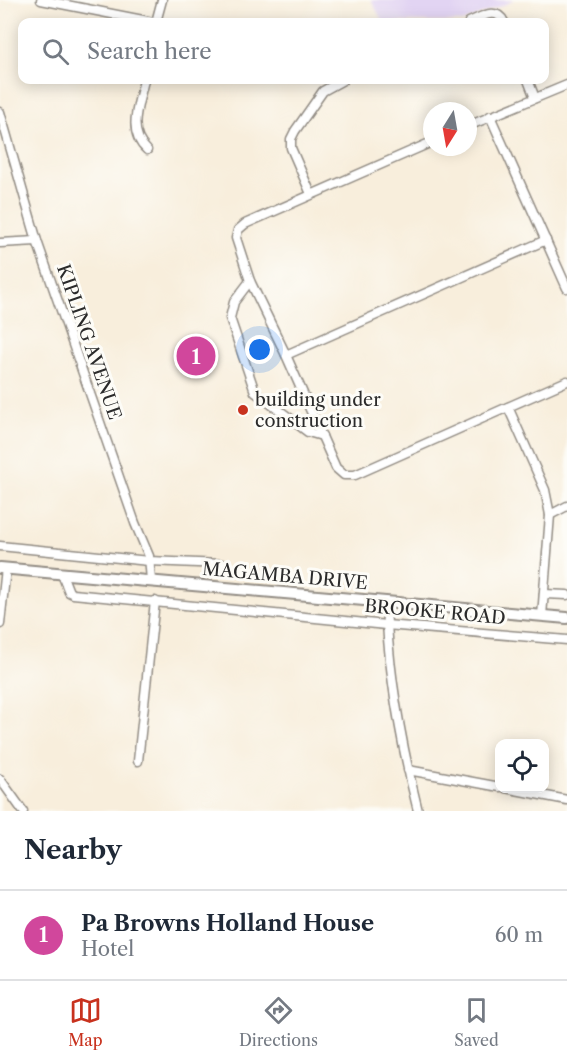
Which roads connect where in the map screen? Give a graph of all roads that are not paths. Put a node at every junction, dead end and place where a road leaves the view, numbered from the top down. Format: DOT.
graph roads {
  1 [pos="40,0"];
  2 [pos="162,0"];
  3 [pos="59,2"];
  4 [pos="136,18"];
  5 [pos="156,18"];
  6 [pos="478,18"];
  7 [pos="502,18"];
  8 [pos="143,84"];
  9 [pos="336,84"];
  10 [pos="530,84"];
  11 [pos="567,84"];
  12 [pos="535,98"];
  13 [pos="0,112"];
  14 [pos="490,116"];
  15 [pos="477,122"];
  16 [pos="423,145"];
  17 [pos="147,150"];
  18 [pos="311,194"];
  19 [pos="546,240"];
  20 [pos="37,241"];
  21 [pos="0,243"];
  22 [pos="250,281"];
  23 [pos="567,288"];
  24 [pos="286,355"];
  25 [pos="567,381"];
  26 [pos="508,407"];
  27 [pos="322,436"];
  28 [pos="567,506"];
  29 [pos="550,514"];
  30 [pos="0,546"];
  31 [pos="149,561"];
  32 [pos="222,564"];
  33 [pos="3,568"];
  34 [pos="62,574"];
  35 [pos="151,581"];
  36 [pos="543,594"];
  37 [pos="567,595"];
  38 [pos="155,601"];
  39 [pos="386,602"];
  40 [pos="542,616"];
  41 [pos="567,618"];
  42 [pos="0,624"];
  43 [pos="386,625"];
  44 [pos="567,640"];
  45 [pos="138,760"];
  46 [pos="408,770"];
  47 [pos="0,779"];
  48 [pos="495,787"];
  49 [pos="528,793"];
  50 [pos="567,800"];
  51 [pos="22,811"];
  52 [pos="418,811"];
  1 -- 3 [label="street"];
  2 -- 5 [label="street"];
  3 -- 4 [label="street"];
  6 -- 7 [label="street"];
  8 -- 17 [label="street"];
  9 -- 18 [label="street"];
  10 -- 12 [label="street"];
  11 -- 12 [label="street"];
  12 -- 14 [label="street"];
  13 -- 20 [label="street, KIPLING AVENUE"];
  14 -- 15 [label="street"];
  14 -- 19 [label="street"];
  16 -- 18 [label="street"];
  18 -- 22 [label="street"];
  19 -- 23 [label="street"];
  19 -- 24 [label="street"];
  20 -- 21 [label="street"];
  20 -- 31 [label="street, KIPLING AVENUE"];
  22 -- 24 [label="street"];
  22 -- 27 [label="street"];
  24 -- 27 [label="street"];
  25 -- 26 [label="street"];
  26 -- 27 [label="street"];
  26 -- 29 [label="street"];
  28 -- 29 [label="street"];
  29 -- 36 [label="street"];
  30 -- 31 [label="street"];
  31 -- 32 [label="street"];
  31 -- 35 [label="street, KIPLING AVENUE"];
  33 -- 34 [label="street, MAGAMBA DRIVE"];
  33 -- 42 [label="street"];
  34 -- 35 [label="street, MAGAMBA DRIVE"];
  34 -- 38 [label="street, BROOKE ROAD"];
  35 -- 39 [label="street, MAGAMBA DRIVE"];
  36 -- 37 [label="street"];
  36 -- 40 [label="street"];
  38 -- 43 [label="street, BROOKE ROAD"];
  38 -- 45 [label="street"];
  39 -- 40 [label="street, MAGAMBA DRIVE"];
  39 -- 43 [label="street"];
  40 -- 41 [label="street, MAGAMBA DRIVE"];
  43 -- 44 [label="street, BROOKE ROAD"];
  43 -- 46 [label="street"];
  46 -- 48 [label="street"];
  46 -- 52 [label="street"];
  47 -- 51 [label="street"];
  49 -- 50 [label="street"];
}
